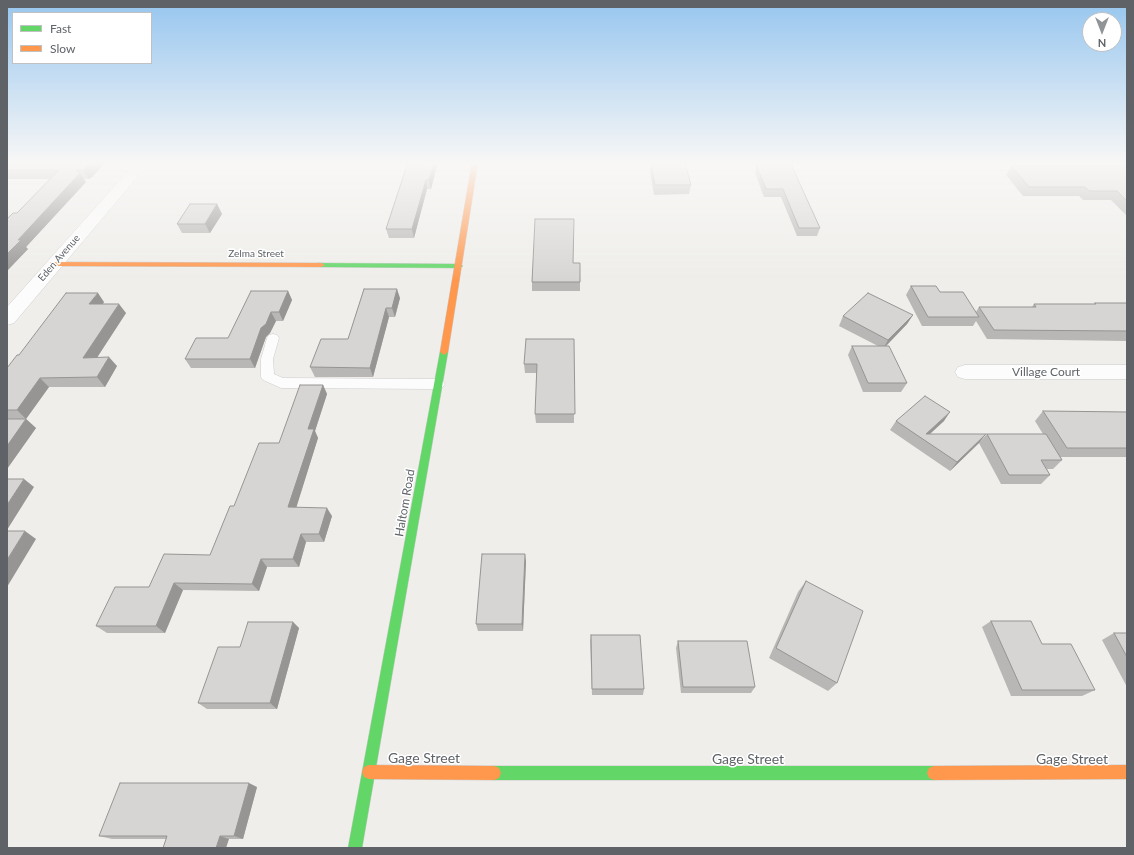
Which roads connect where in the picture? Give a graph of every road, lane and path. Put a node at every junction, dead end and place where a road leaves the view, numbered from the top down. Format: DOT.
graph roads {
  1 [pos="108,202"];
  2 [pos="469,202"];
  3 [pos="53,264"];
  4 [pos="459,266"];
  5 [pos="7,319"];
  6 [pos="273,338"];
  7 [pos="965,372"];
  8 [pos="1127,372"];
  9 [pos="438,384"];
  10 [pos="369,772"];
  11 [pos="1127,772"];
  12 [pos="355,848"];
  1 -- 3 [label="street, Eden Avenue"];
  2 -- 4 [label="street, Haltom Road"];
  3 -- 4 [label="street, Zelma Street"];
  3 -- 5 [label="street, Eden Avenue"];
  4 -- 9 [label="street, Haltom Road"];
  6 -- 9 [label="lane"];
  7 -- 8 [label="street, Village Court"];
  9 -- 10 [label="street, Haltom Road"];
  10 -- 11 [label="street, Gage Street"];
  10 -- 12 [label="street, Haltom Road"];
}
